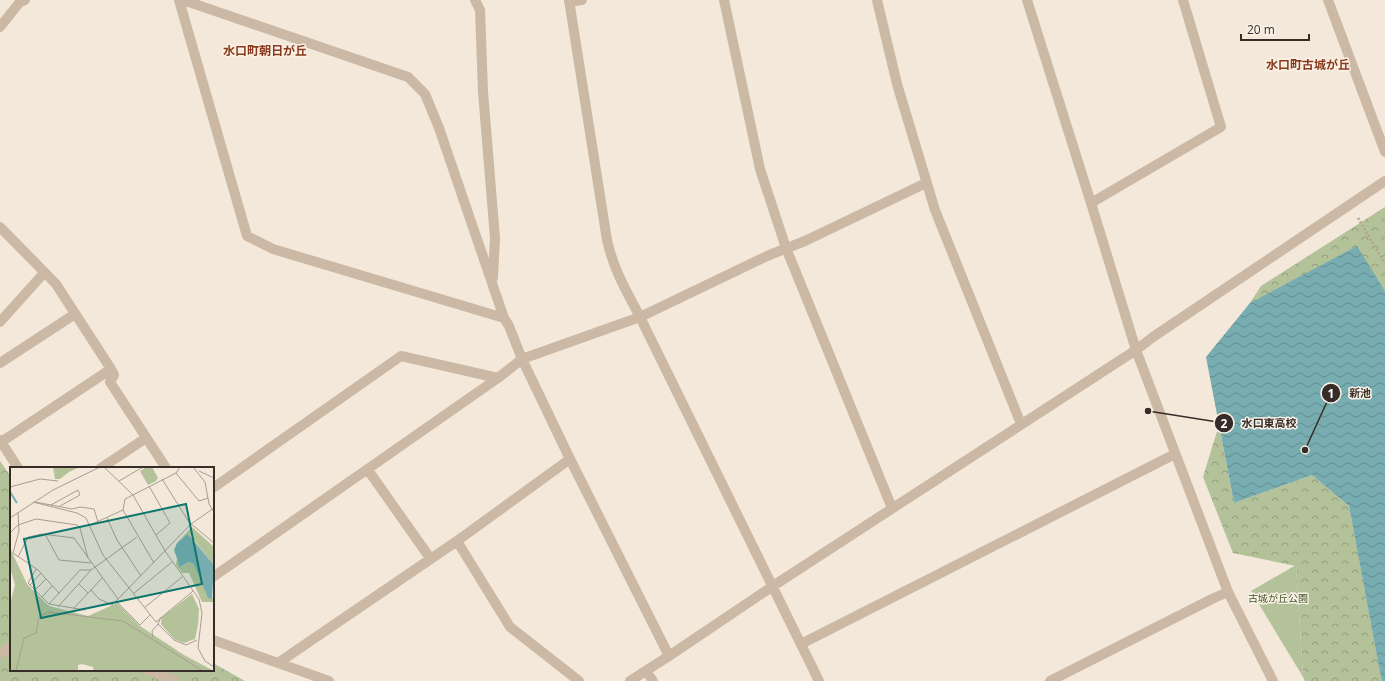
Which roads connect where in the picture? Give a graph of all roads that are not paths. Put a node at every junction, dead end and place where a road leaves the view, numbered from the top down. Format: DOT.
graph roads {
  1 [pos="25,0"];
  2 [pos="179,0"];
  3 [pos="183,0"];
  4 [pos="474,0"];
  5 [pos="582,0"];
  6 [pos="724,0"];
  7 [pos="877,0"];
  8 [pos="1027,0"];
  9 [pos="1183,0"];
  10 [pos="1328,0"];
  11 [pos="569,1"];
  12 [pos="0,27"];
  13 [pos="1385,152"];
  14 [pos="1385,181"];
  15 [pos="926,183"];
  16 [pos="1091,203"];
  17 [pos="0,227"];
  18 [pos="786,248"];
  19 [pos="44,273"];
  20 [pos="492,284"];
  21 [pos="75,314"];
  22 [pos="640,317"];
  23 [pos="504,318"];
  24 [pos="0,322"];
  25 [pos="1136,350"];
  26 [pos="522,359"];
  27 [pos="0,363"];
  28 [pos="111,369"];
  29 [pos="498,378"];
  30 [pos="1020,424"];
  31 [pos="146,438"];
  32 [pos="1,441"];
  33 [pos="1175,454"];
  34 [pos="570,459"];
  35 [pos="17,467"];
  36 [pos="102,467"];
  37 [pos="165,467"];
  38 [pos="368,470"];
  39 [pos="214,487"];
  40 [pos="892,508"];
  41 [pos="457,541"];
  42 [pos="430,558"];
  43 [pos="214,576"];
  44 [pos="773,586"];
  45 [pos="1228,592"];
  46 [pos="214,640"];
  47 [pos="801,644"];
  48 [pos="10,648"];
  49 [pos="0,654"];
  50 [pos="669,656"];
  51 [pos="278,664"];
  52 [pos="150,671"];
  53 [pos="646,671"];
  54 [pos="175,681"];
  55 [pos="329,681"];
  56 [pos="579,681"];
  57 [pos="630,681"];
  58 [pos="653,681"];
  59 [pos="819,681"];
  60 [pos="1050,681"];
  61 [pos="1273,681"];
  1 -- 12 [label="street"];
  2 -- 23 [label="street"];
  3 -- 20 [label="street"];
  4 -- 20 [label="street"];
  5 -- 11 [label="street"];
  6 -- 18 [label="street"];
  7 -- 15 [label="street"];
  8 -- 16 [label="street"];
  9 -- 16 [label="street"];
  10 -- 13 [label="street"];
  11 -- 22 [label="street"];
  14 -- 25 [label="street"];
  15 -- 18 [label="street"];
  15 -- 30 [label="street"];
  16 -- 25 [label="street"];
  17 -- 19 [label="street"];
  18 -- 22 [label="street"];
  18 -- 40 [label="street"];
  19 -- 21 [label="street"];
  19 -- 24 [label="street"];
  20 -- 23 [label="street"];
  21 -- 27 [label="street"];
  21 -- 28 [label="street"];
  22 -- 26 [label="street"];
  22 -- 44 [label="street"];
  23 -- 26 [label="street"];
  25 -- 30 [label="street"];
  25 -- 33 [label="street"];
  26 -- 29 [label="street"];
  26 -- 34 [label="street"];
  28 -- 31 [label="street"];
  28 -- 32 [label="street"];
  29 -- 38 [label="street"];
  29 -- 39 [label="street"];
  30 -- 40 [label="street"];
  31 -- 36 [label="street"];
  31 -- 37 [label="street"];
  32 -- 35 [label="street"];
  33 -- 45 [label="street"];
  33 -- 47 [label="street"];
  34 -- 41 [label="street"];
  34 -- 50 [label="street"];
  38 -- 42 [label="street"];
  38 -- 43 [label="street"];
  40 -- 44 [label="street"];
  41 -- 42 [label="street"];
  41 -- 56 [label="street"];
  42 -- 51 [label="street"];
  44 -- 47 [label="street"];
  44 -- 50 [label="street"];
  45 -- 60 [label="street"];
  45 -- 61 [label="street"];
  46 -- 51 [label="street"];
  47 -- 59 [label="street"];
  48 -- 49 [label="street"];
  50 -- 53 [label="street"];
  51 -- 55 [label="street"];
  52 -- 54 [label="street"];
  53 -- 57 [label="street"];
  53 -- 58 [label="street"];
}
